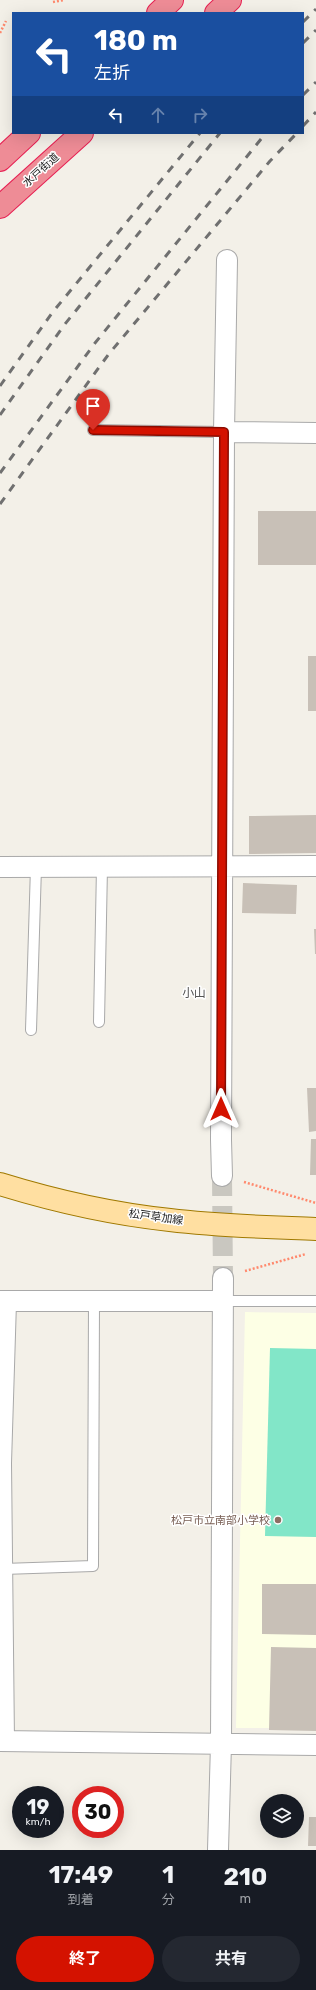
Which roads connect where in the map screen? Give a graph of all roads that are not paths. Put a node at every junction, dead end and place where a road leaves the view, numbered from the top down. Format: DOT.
graph roads {
  1 [pos="172,0"];
  2 [pos="230,0"];
  3 [pos="159,12"];
  4 [pos="217,12"];
  5 [pos="28,134"];
  6 [pos="81,134"];
  7 [pos="0,160"];
  8 [pos="0,207"];
  9 [pos="227,260"];
  10 [pos="93,430"];
  11 [pos="224,432"];
  12 [pos="316,433"];
  13 [pos="222,865"];
  14 [pos="316,866"];
  15 [pos="36,867"];
  16 [pos="102,867"];
  17 [pos="0,868"];
  18 [pos="99,1022"];
  19 [pos="31,1030"];
  20 [pos="222,1176"];
  21 [pos="0,1184"];
  22 [pos="316,1228"];
  23 [pos="223,1278"];
  24 [pos="223,1300"];
  25 [pos="94,1301"];
  26 [pos="316,1301"];
  27 [pos="3,1302"];
  28 [pos="1,1463"];
  29 [pos="2,1566"];
  30 [pos="2,1741"];
  31 [pos="221,1744"];
  32 [pos="316,1745"];
  33 [pos="218,1850"];
  1 -- 3 [label="highway"];
  2 -- 4 [label="highway"];
  5 -- 7 [label="highway"];
  6 -- 8 [label="highway, 水戸街道"];
  9 -- 11 [label="street"];
  10 -- 11 [label="lane"];
  11 -- 12 [label="street"];
  11 -- 13 [label="street"];
  13 -- 14 [label="street"];
  13 -- 16 [label="street"];
  13 -- 20 [label="street"];
  15 -- 16 [label="street"];
  15 -- 17 [label="street"];
  15 -- 19 [label="lane"];
  16 -- 18 [label="lane"];
  21 -- 22 [label="main road, 松戸草加線"];
  23 -- 24 [label="street"];
  24 -- 25 [label="street"];
  24 -- 26 [label="lane"];
  24 -- 31 [label="street"];
  25 -- 27 [label="street"];
  25 -- 29 [label="lane"];
  27 -- 28 [label="street"];
  28 -- 29 [label="street"];
  29 -- 30 [label="street"];
  30 -- 31 [label="street"];
  31 -- 32 [label="street"];
  31 -- 33 [label="street"];
}
